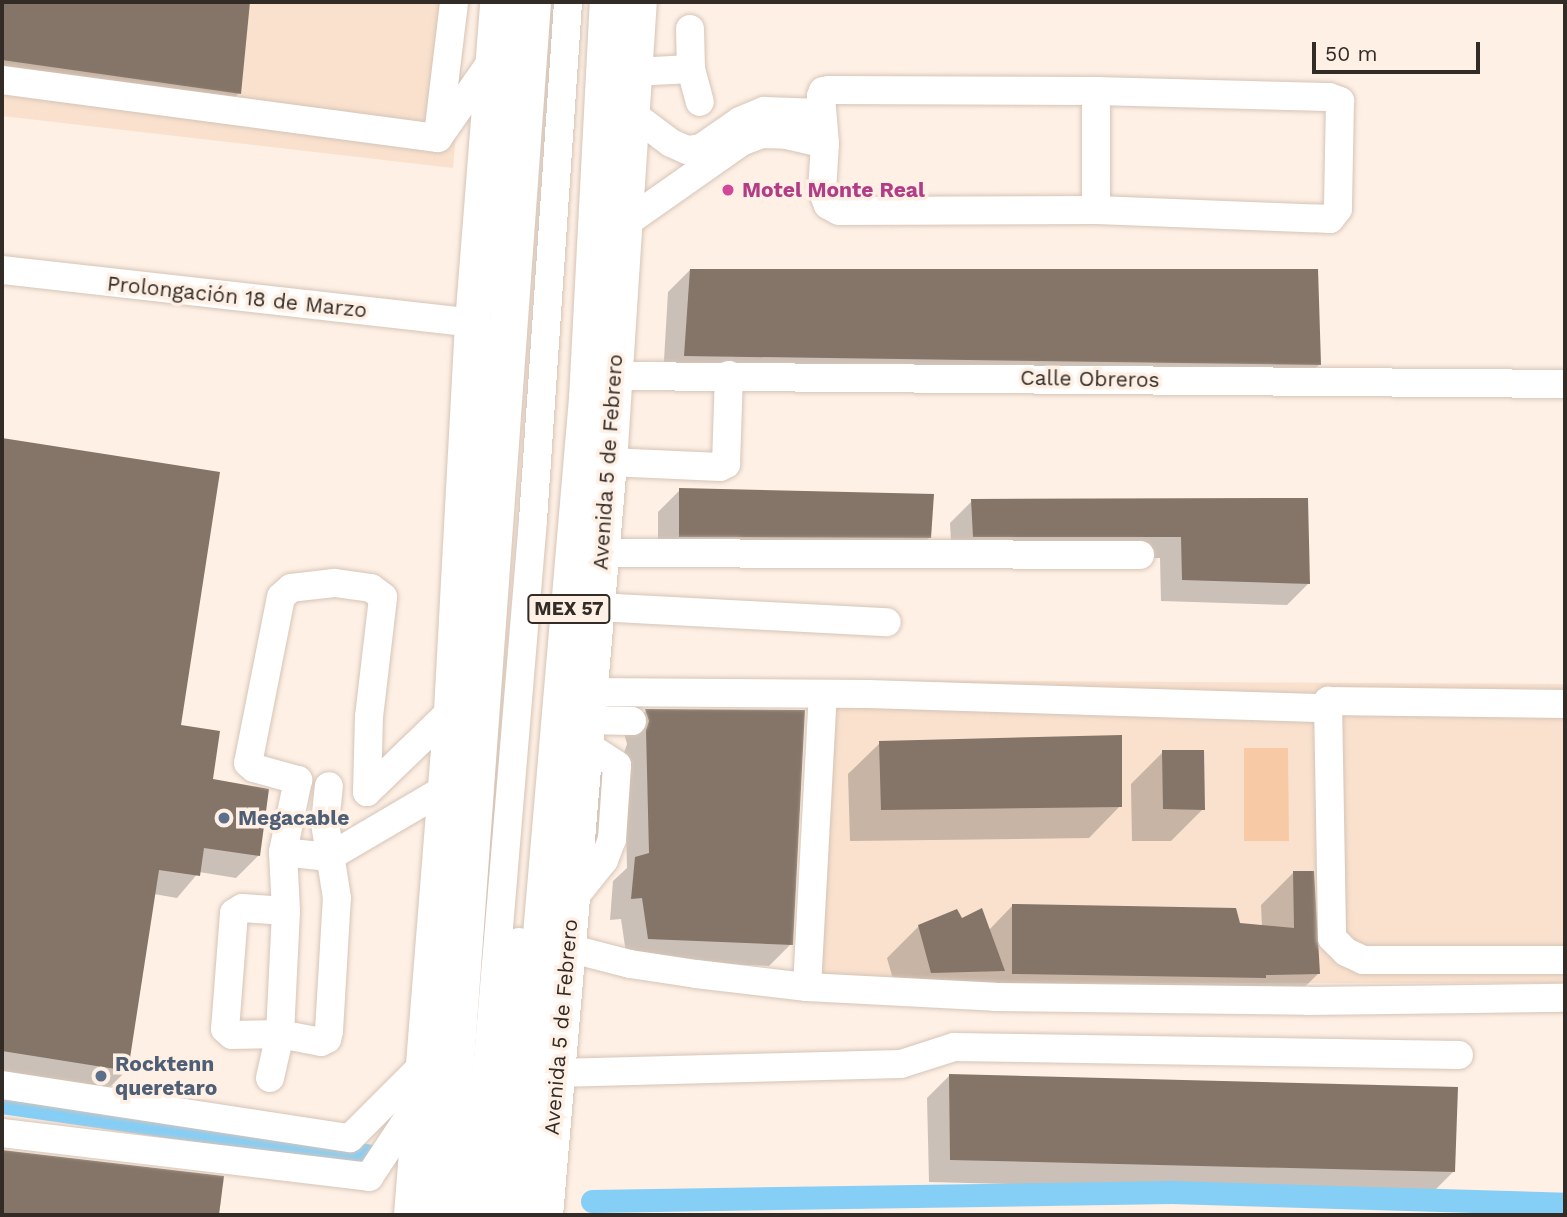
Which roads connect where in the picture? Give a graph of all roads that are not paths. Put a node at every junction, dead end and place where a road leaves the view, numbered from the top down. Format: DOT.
graph roads {
  1 [pos="454,2"];
  2 [pos="497,2"];
  3 [pos="532,2"];
  4 [pos="568,2"];
  5 [pos="583,2"];
  6 [pos="609,2"];
  7 [pos="639,2"];
  8 [pos="690,29"];
  9 [pos="491,62"];
  10 [pos="691,69"];
  11 [pos="634,72"];
  12 [pos="2,80"];
  13 [pos="1096,91"];
  14 [pos="700,102"];
  15 [pos="631,113"];
  16 [pos="822,113"];
  17 [pos="438,138"];
  18 [pos="825,144"];
  19 [pos="1096,210"];
  20 [pos="623,225"];
  21 [pos="2,270"];
  22 [pos="472,323"];
  23 [pos="729,375"];
  24 [pos="615,376"];
  25 [pos="1565,384"];
  26 [pos="609,462"];
  27 [pos="601,553"];
  28 [pos="1140,555"];
  29 [pos="596,607"];
  30 [pos="887,622"];
  31 [pos="823,694"];
  32 [pos="1328,701"];
  33 [pos="1565,704"];
  34 [pos="451,712"];
  35 [pos="602,720"];
  36 [pos="298,780"];
  37 [pos="329,786"];
  38 [pos="444,789"];
  39 [pos="367,792"];
  40 [pos="283,852"];
  41 [pos="328,857"];
  42 [pos="572,900"];
  43 [pos="286,911"];
  44 [pos="568,948"];
  45 [pos="1565,960"];
  46 [pos="807,987"];
  47 [pos="1565,998"];
  48 [pos="280,1034"];
  49 [pos="1460,1055"];
  50 [pos="423,1065"];
  51 [pos="556,1073"];
  52 [pos="270,1078"];
  53 [pos="2,1085"];
  54 [pos="421,1100"];
  55 [pos="2,1133"];
  56 [pos="411,1215"];
  57 [pos="444,1215"];
  58 [pos="475,1215"];
  59 [pos="497,1215"];
  60 [pos="518,1215"];
  61 [pos="545,1215"];
  1 -- 17 [label="street"];
  2 -- 9 [label="main road"];
  3 -- 57 [label="highway"];
  4 -- 58 [label="street"];
  5 -- 59 [label="street"];
  6 -- 60 [label="highway, Avenida 5 de Febrero / MEX 57"];
  7 -- 11 [label="main road, Avenida 5 de Febrero"];
  8 -- 10 [label="street"];
  9 -- 17 [label="street"];
  9 -- 22 [label="main road"];
  10 -- 11 [label="street"];
  10 -- 14 [label="street"];
  11 -- 15 [label="main road, Avenida 5 de Febrero"];
  12 -- 17 [label="street"];
  13 -- 16 [label="street"];
  13 -- 19 [label="street"];
  13 -- 19 [label="street"];
  15 -- 16 [label="street"];
  15 -- 20 [label="main road, Avenida 5 de Febrero"];
  16 -- 18 [label="street"];
  18 -- 19 [label="street"];
  18 -- 20 [label="street"];
  20 -- 24 [label="main road, Avenida 5 de Febrero"];
  21 -- 22 [label="street, Prolongación 18 de Marzo"];
  22 -- 34 [label="main road"];
  23 -- 24 [label="street, Calle Obreros"];
  23 -- 25 [label="street, Calle Obreros"];
  23 -- 26 [label="street"];
  24 -- 26 [label="main road, Avenida 5 de Febrero"];
  26 -- 27 [label="main road, Avenida 5 de Febrero"];
  27 -- 28 [label="street"];
  27 -- 29 [label="main road, Avenida 5 de Febrero"];
  29 -- 30 [label="street"];
  29 -- 35 [label="main road, Avenida 5 de Febrero"];
  31 -- 32 [label="street"];
  31 -- 35 [label="street"];
  31 -- 46 [label="street"];
  32 -- 33 [label="street"];
  32 -- 45 [label="street"];
  34 -- 38 [label="main road"];
  34 -- 39 [label="street"];
  35 -- 42 [label="main road, Avenida 5 de Febrero"];
  35 -- 42 [label="street"];
  36 -- 37 [label="street"];
  36 -- 39 [label="street"];
  36 -- 40 [label="street"];
  37 -- 39 [label="street"];
  37 -- 41 [label="street"];
  38 -- 41 [label="street"];
  38 -- 50 [label="main road"];
  40 -- 41 [label="street"];
  40 -- 43 [label="street"];
  41 -- 48 [label="street"];
  42 -- 44 [label="main road, Avenida 5 de Febrero"];
  43 -- 48 [label="street"];
  43 -- 48 [label="street"];
  44 -- 46 [label="street"];
  44 -- 51 [label="main road, Avenida 5 de Febrero"];
  46 -- 47 [label="street"];
  48 -- 52 [label="street"];
  49 -- 51 [label="street"];
  50 -- 53 [label="street"];
  50 -- 54 [label="main road"];
  51 -- 61 [label="main road, Avenida 5 de Febrero"];
  54 -- 55 [label="street"];
  54 -- 56 [label="main road"];
}
